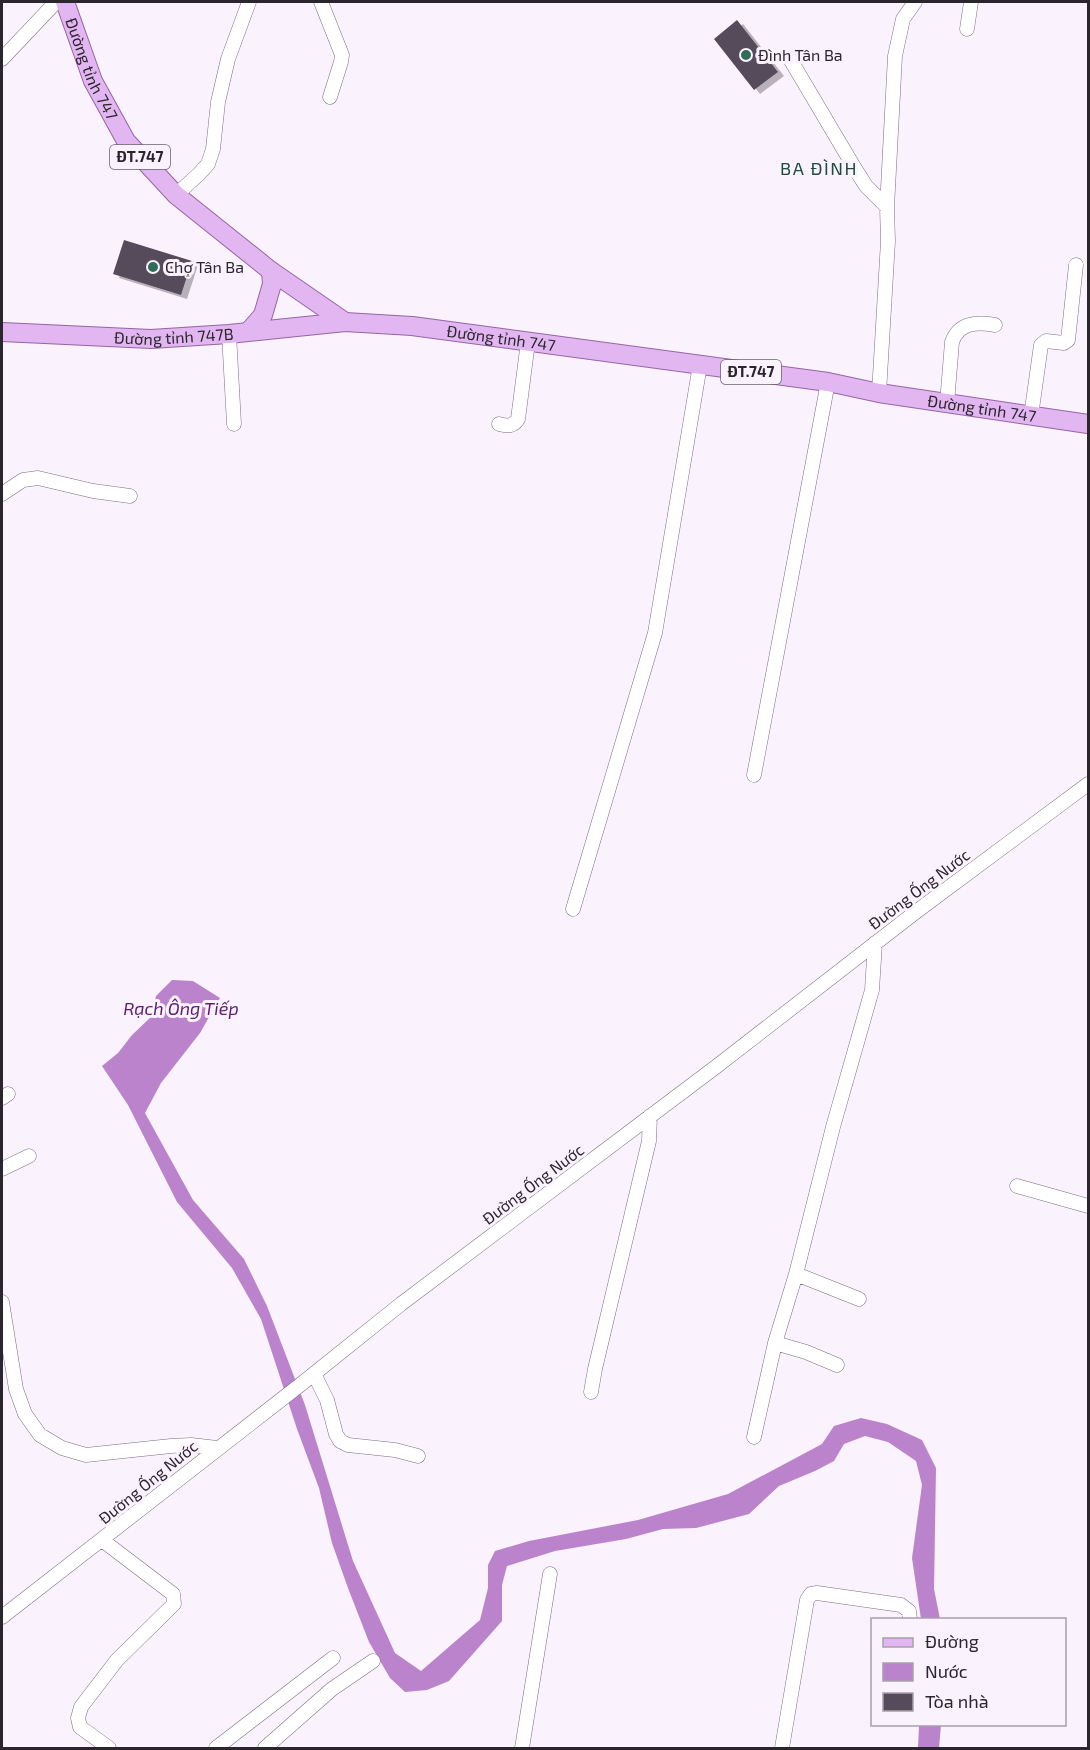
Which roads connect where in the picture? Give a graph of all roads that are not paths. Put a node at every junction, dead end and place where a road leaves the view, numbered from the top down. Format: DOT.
graph roads {
  1 [pos="56,2"];
  2 [pos="65,2"];
  3 [pos="249,2"];
  4 [pos="321,2"];
  5 [pos="915,2"];
  6 [pos="970,2"];
  7 [pos="967,29"];
  8 [pos="2,58"];
  9 [pos="790,59"];
  10 [pos="330,97"];
  11 [pos="176,195"];
  12 [pos="888,207"];
  13 [pos="1076,265"];
  14 [pos="272,271"];
  15 [pos="345,322"];
  16 [pos="995,325"];
  17 [pos="249,331"];
  18 [pos="2,332"];
  19 [pos="229,334"];
  20 [pos="528,342"];
  21 [pos="700,365"];
  22 [pos="828,382"];
  23 [pos="879,393"];
  24 [pos="947,403"];
  25 [pos="1031,416"];
  26 [pos="234,424"];
  27 [pos="499,424"];
  28 [pos="1089,424"];
  29 [pos="2,494"];
  30 [pos="130,496"];
  31 [pos="754,775"];
  32 [pos="1089,784"];
  33 [pos="573,909"];
  34 [pos="875,943"];
  35 [pos="650,1116"];
  36 [pos="29,1156"];
  37 [pos="2,1169"];
  38 [pos="1017,1186"];
  39 [pos="1089,1206"];
  40 [pos="796,1274"];
  41 [pos="859,1299"];
  42 [pos="2,1302"];
  43 [pos="776,1343"];
  44 [pos="837,1365"];
  45 [pos="314,1374"];
  46 [pos="591,1392"];
  47 [pos="754,1437"];
  48 [pos="217,1448"];
  49 [pos="418,1456"];
  50 [pos="102,1540"];
  51 [pos="550,1574"];
  52 [pos="2,1617"];
  53 [pos="910,1618"];
  54 [pos="333,1658"];
  55 [pos="373,1660"];
  56 [pos="109,1749"];
  57 [pos="216,1749"];
  58 [pos="265,1749"];
  59 [pos="522,1749"];
  60 [pos="782,1749"];
  1 -- 8 [label="street"];
  2 -- 11 [label="main road, Đường tỉnh 747 / ĐT.747"];
  3 -- 11 [label="street"];
  4 -- 10 [label="street"];
  5 -- 12 [label="street"];
  6 -- 7 [label="street"];
  9 -- 12 [label="street"];
  11 -- 14 [label="main road, Đường tỉnh 747 / ĐT.747"];
  12 -- 23 [label="street"];
  13 -- 25 [label="street"];
  14 -- 15 [label="main road, Đường tỉnh 747 / ĐT.747"];
  14 -- 17 [label="main road"];
  15 -- 17 [label="main road, Đường tỉnh 747B"];
  15 -- 20 [label="main road, Đường tỉnh 747 / ĐT.747"];
  16 -- 24 [label="street"];
  17 -- 19 [label="main road, Đường tỉnh 747B"];
  18 -- 19 [label="main road, Đường tỉnh 747B"];
  19 -- 26 [label="street"];
  20 -- 21 [label="main road, Đường tỉnh 747 / ĐT.747"];
  20 -- 27 [label="street"];
  21 -- 22 [label="main road, Đường tỉnh 747 / ĐT.747"];
  21 -- 33 [label="street"];
  22 -- 23 [label="main road, Đường tỉnh 747 / ĐT.747"];
  22 -- 31 [label="street"];
  23 -- 24 [label="main road, Đường tỉnh 747 / ĐT.747"];
  24 -- 25 [label="main road, Đường tỉnh 747 / ĐT.747"];
  25 -- 28 [label="main road, Đường tỉnh 747 / ĐT.747"];
  29 -- 30 [label="street"];
  32 -- 34 [label="street, Đường Ống Nước"];
  34 -- 35 [label="street, Đường Ống Nước"];
  34 -- 40 [label="street"];
  35 -- 45 [label="street, Đường Ống Nước"];
  35 -- 46 [label="street"];
  36 -- 37 [label="street"];
  38 -- 39 [label="street"];
  40 -- 41 [label="street"];
  40 -- 43 [label="street"];
  42 -- 48 [label="street"];
  43 -- 44 [label="street"];
  43 -- 47 [label="street"];
  45 -- 48 [label="street, Đường Ống Nước"];
  45 -- 49 [label="street"];
  48 -- 50 [label="street, Đường Ống Nước"];
  50 -- 52 [label="street, Đường Ống Nước"];
  50 -- 56 [label="street"];
  51 -- 59 [label="street"];
  53 -- 60 [label="street"];
  54 -- 57 [label="street"];
  55 -- 58 [label="street"];
}
